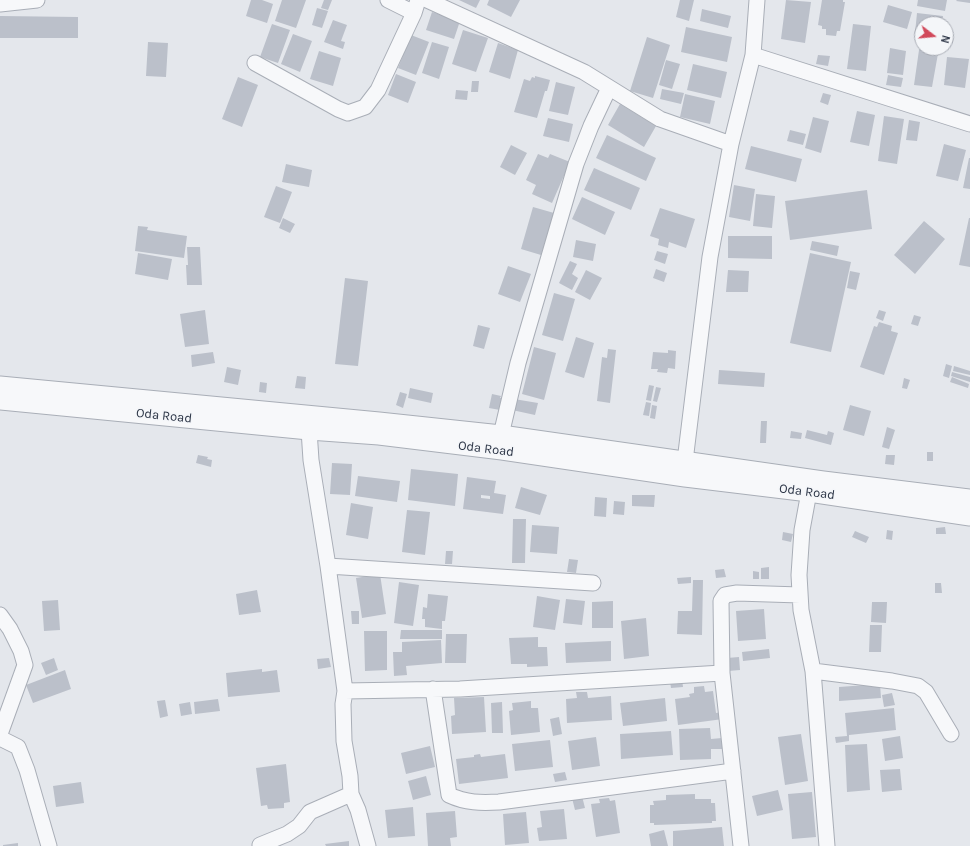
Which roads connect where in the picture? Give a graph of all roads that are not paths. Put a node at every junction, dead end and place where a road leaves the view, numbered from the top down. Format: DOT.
graph roads {
  1 [pos="37,0"];
  2 [pos="388,0"];
  3 [pos="427,0"];
  4 [pos="757,0"];
  5 [pos="0,4"];
  6 [pos="416,6"];
  7 [pos="753,55"];
  8 [pos="255,63"];
  9 [pos="609,88"];
  10 [pos="970,124"];
  11 [pos="731,144"];
  12 [pos="0,386"];
  13 [pos="0,400"];
  14 [pos="309,430"];
  15 [pos="501,435"];
  16 [pos="685,461"];
  17 [pos="810,492"];
  18 [pos="970,499"];
  19 [pos="919,500"];
  20 [pos="970,516"];
  21 [pos="328,566"];
  22 [pos="593,583"];
  23 [pos="800,595"];
  24 [pos="0,615"];
  25 [pos="813,670"];
  26 [pos="722,673"];
  27 [pos="433,689"];
  28 [pos="345,692"];
  29 [pos="0,734"];
  30 [pos="951,734"];
  31 [pos="0,738"];
  32 [pos="733,771"];
  33 [pos="351,794"];
  34 [pos="260,845"];
  35 [pos="49,846"];
  36 [pos="368,846"];
  37 [pos="741,846"];
  38 [pos="827,846"];
  1 -- 5 [label="street"];
  2 -- 6 [label="street"];
  3 -- 9 [label="street"];
  4 -- 7 [label="street"];
  6 -- 8 [label="street"];
  7 -- 10 [label="street"];
  7 -- 11 [label="street"];
  9 -- 11 [label="street"];
  9 -- 15 [label="street"];
  11 -- 16 [label="street"];
  12 -- 15 [label="street, Oda Road"];
  13 -- 14 [label="street, Oda Road"];
  14 -- 17 [label="street, Oda Road"];
  14 -- 21 [label="street"];
  15 -- 16 [label="street, Oda Road"];
  16 -- 19 [label="street, Oda Road"];
  17 -- 19 [label="street, Oda Road"];
  17 -- 23 [label="street"];
  18 -- 19 [label="street, Oda Road"];
  19 -- 20 [label="street, Oda Road"];
  21 -- 22 [label="street"];
  21 -- 28 [label="street"];
  23 -- 25 [label="street"];
  23 -- 26 [label="street"];
  24 -- 29 [label="street"];
  25 -- 30 [label="street"];
  25 -- 38 [label="street"];
  26 -- 27 [label="street"];
  26 -- 32 [label="street"];
  27 -- 28 [label="street"];
  27 -- 32 [label="street"];
  28 -- 33 [label="street"];
  31 -- 35 [label="street"];
  32 -- 37 [label="street"];
  33 -- 34 [label="street"];
  33 -- 36 [label="street"];
}
